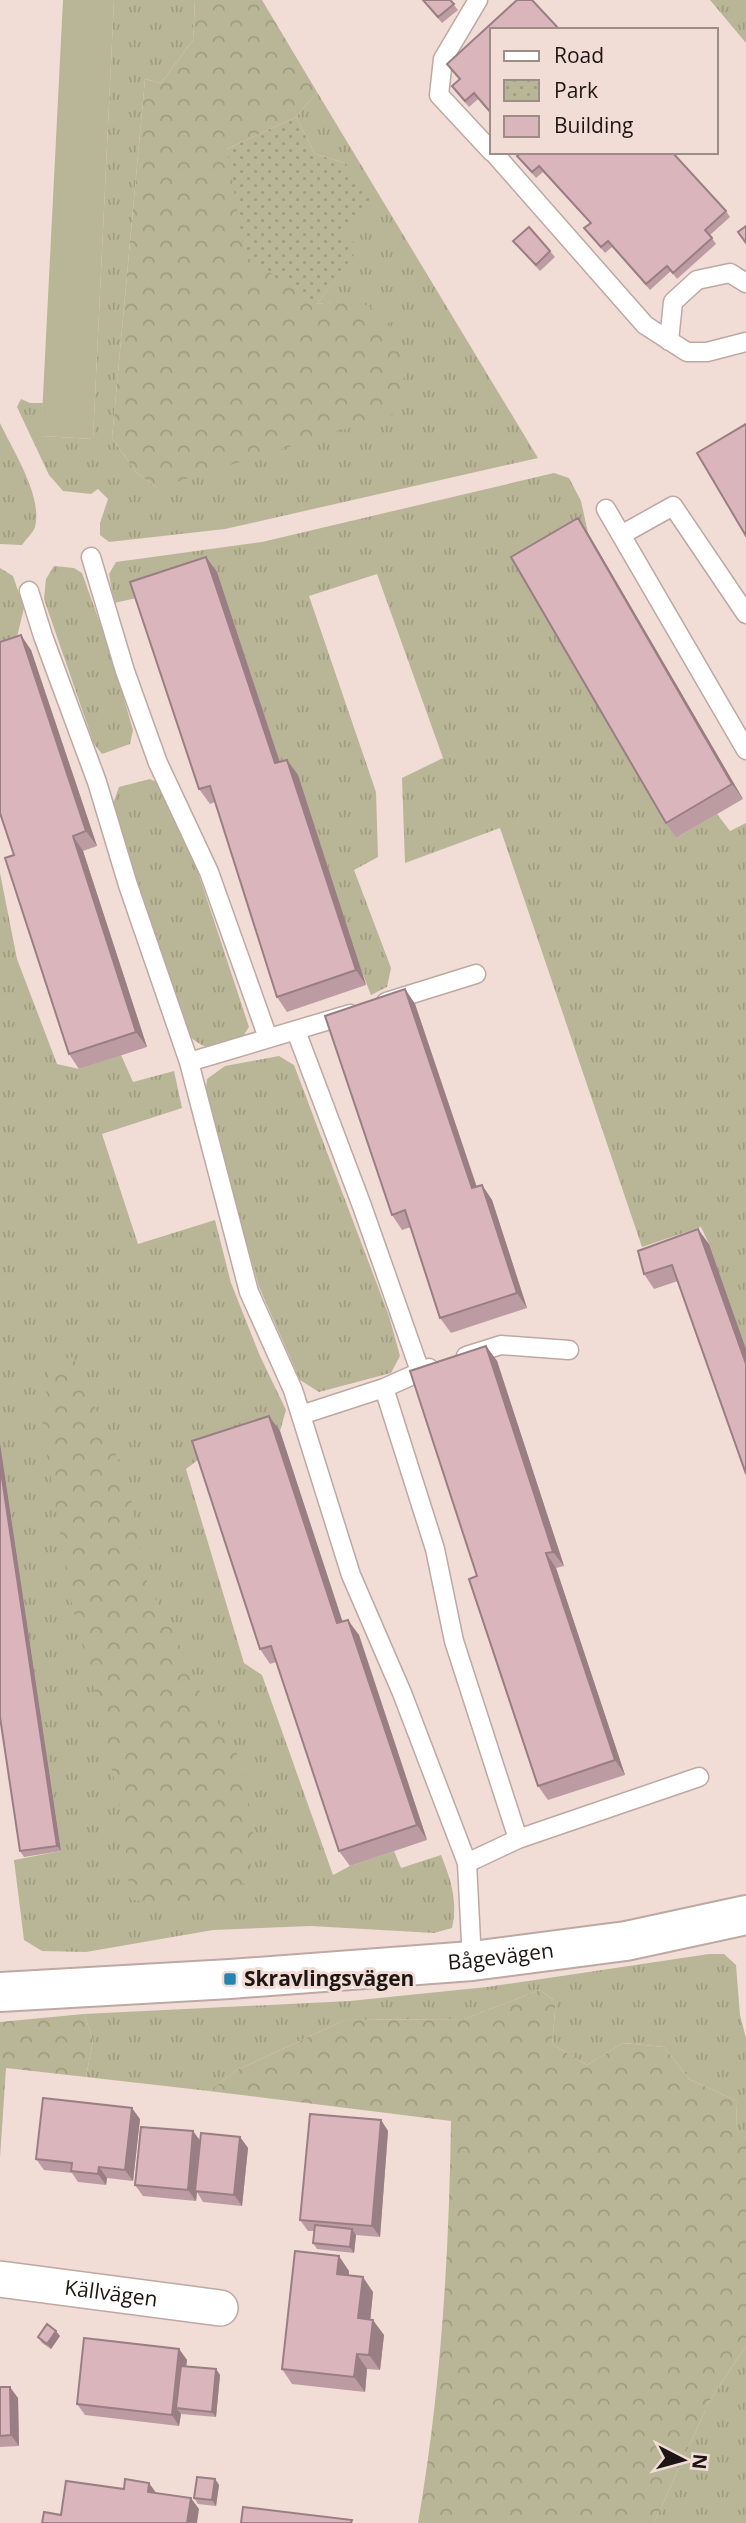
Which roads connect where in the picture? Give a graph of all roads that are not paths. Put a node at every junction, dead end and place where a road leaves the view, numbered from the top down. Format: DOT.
graph roads {
  1 [pos="478,0"];
  2 [pos="490,149"];
  3 [pos="495,154"];
  4 [pos="746,283"];
  5 [pos="669,341"];
  6 [pos="746,342"];
  7 [pos="606,509"];
  8 [pos="621,535"];
  9 [pos="91,557"];
  10 [pos="29,591"];
  11 [pos="746,614"];
  12 [pos="746,750"];
  13 [pos="476,974"];
  14 [pos="296,1031"];
  15 [pos="268,1038"];
  16 [pos="189,1062"];
  17 [pos="569,1350"];
  18 [pos="419,1371"];
  19 [pos="384,1388"];
  20 [pos="301,1415"];
  21 [pos="699,1777"];
  22 [pos="518,1839"];
  23 [pos="467,1863"];
  24 [pos="745,1917"];
  25 [pos="472,1961"];
  26 [pos="0,1992"];
  27 [pos="0,2279"];
  28 [pos="220,2308"];
  1 -- 2 [label="lane"];
  3 -- 5 [label="lane"];
  4 -- 5 [label="lane"];
  5 -- 6 [label="lane"];
  7 -- 8 [label="lane"];
  8 -- 11 [label="lane"];
  8 -- 12 [label="lane"];
  9 -- 15 [label="lane"];
  10 -- 16 [label="lane"];
  13 -- 14 [label="lane"];
  14 -- 15 [label="lane"];
  14 -- 18 [label="lane"];
  15 -- 16 [label="lane"];
  16 -- 20 [label="lane"];
  17 -- 18 [label="lane"];
  18 -- 19 [label="lane"];
  19 -- 20 [label="lane"];
  19 -- 22 [label="lane"];
  20 -- 23 [label="lane"];
  21 -- 22 [label="lane"];
  22 -- 23 [label="lane"];
  23 -- 25 [label="lane"];
  24 -- 25 [label="street, Bågevägen"];
  25 -- 26 [label="street, Bågevägen"];
  27 -- 28 [label="street, Källvägen"];
}
